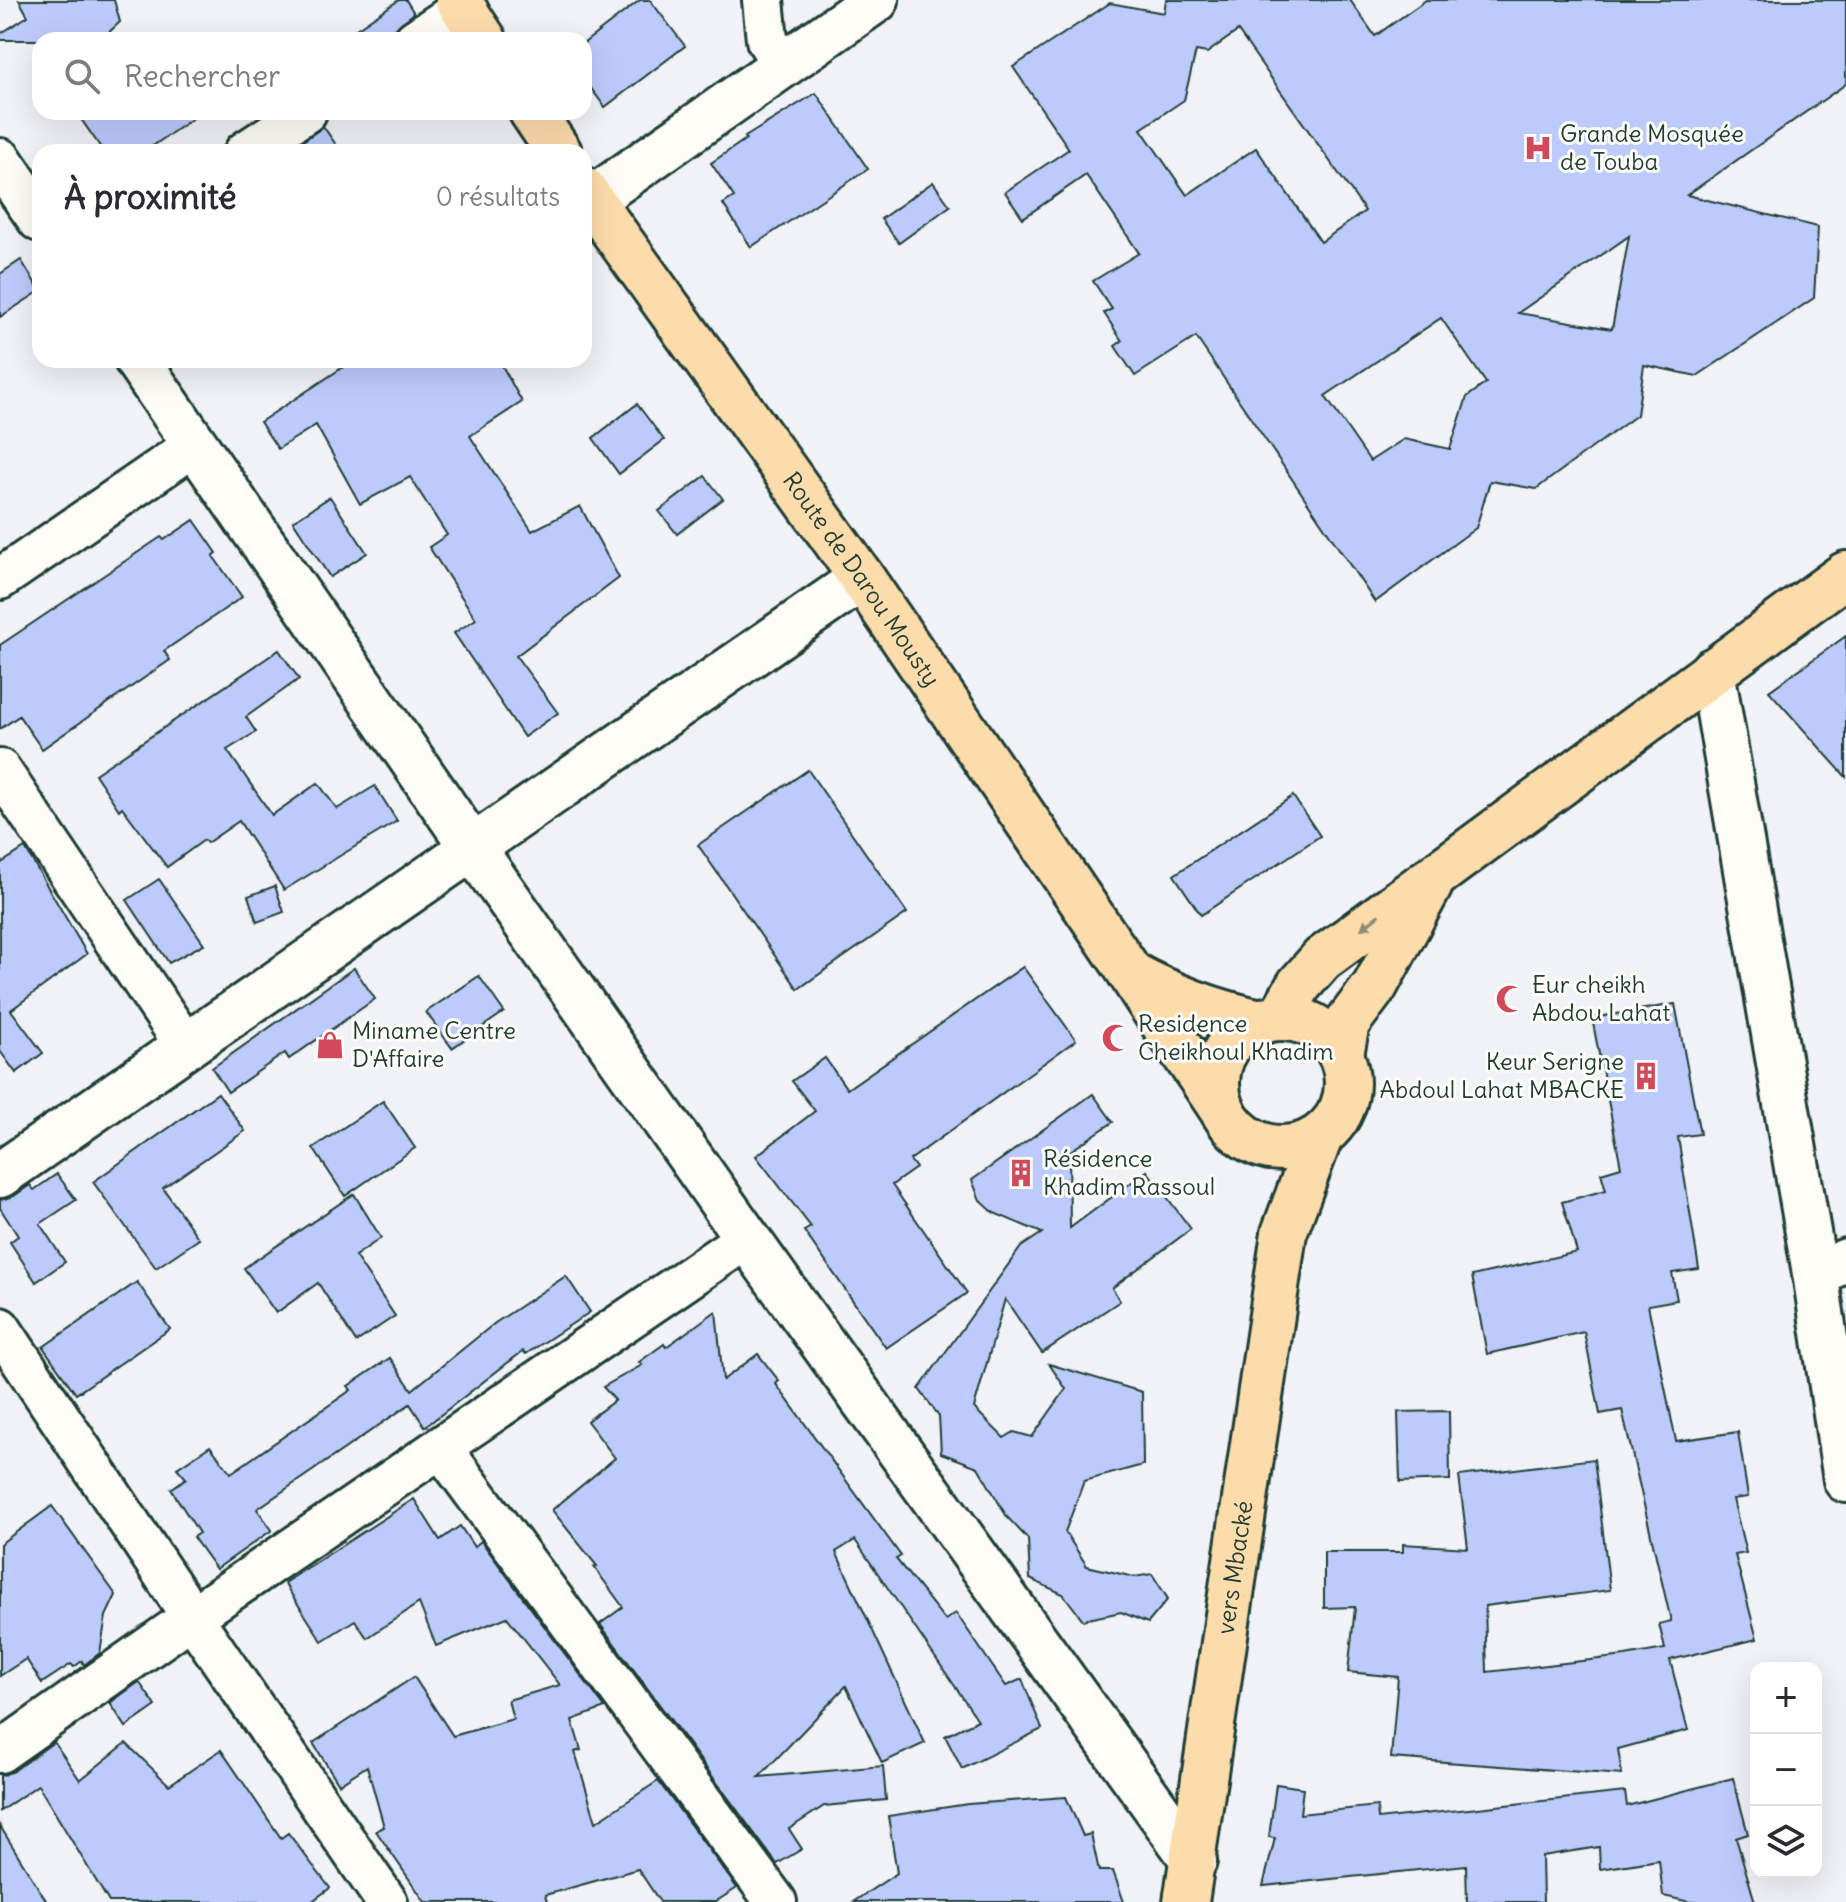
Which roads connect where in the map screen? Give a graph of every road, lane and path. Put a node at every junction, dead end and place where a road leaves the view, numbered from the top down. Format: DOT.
graph roads {
  1 [pos="763,0"];
  2 [pos="876,0"];
  3 [pos="468,16"];
  4 [pos="433,32"];
  5 [pos="783,65"];
  6 [pos="294,120"];
  7 [pos="537,120"];
  8 [pos="257,144"];
  9 [pos="554,144"];
  10 [pos="0,161"];
  11 [pos="592,192"];
  12 [pos="592,201"];
  13 [pos="32,207"];
  14 [pos="142,368"];
  15 [pos="195,445"];
  16 [pos="1846,574"];
  17 [pos="862,578"];
  18 [pos="0,579"];
  19 [pos="1712,671"];
  20 [pos="0,770"];
  21 [pos="472,847"];
  22 [pos="1434,878"];
  23 [pos="1131,974"];
  24 [pos="1271,1020"];
  25 [pos="186,1046"];
  26 [pos="1341,1054"];
  27 [pos="1224,1113"];
  28 [pos="1320,1137"];
  29 [pos="1267,1147"];
  30 [pos="0,1175"];
  31 [pos="1284,1233"];
  32 [pos="747,1238"];
  33 [pos="1831,1269"];
  34 [pos="0,1328"];
  35 [pos="442,1449"];
  36 [pos="1846,1480"];
  37 [pos="192,1617"];
  38 [pos="0,1752"];
  39 [pos="1190,1881"];
  40 [pos="387,1902"];
  41 [pos="776,1902"];
  1 -- 5 [label="street"];
  2 -- 5 [label="street"];
  3 -- 4 [label="street"];
  5 -- 11 [label="street"];
  6 -- 8 [label="street"];
  7 -- 9 [label="main road"];
  10 -- 13 [label="street"];
  12 -- 17 [label="main road, Route de Darou Mousty"];
  14 -- 15 [label="street"];
  15 -- 18 [label="street"];
  15 -- 21 [label="street"];
  16 -- 19 [label="main road"];
  17 -- 21 [label="street"];
  17 -- 23 [label="main road, Route de Darou Mousty"];
  19 -- 22 [label="main road"];
  19 -- 33 [label="street"];
  20 -- 25 [label="street"];
  21 -- 25 [label="street"];
  21 -- 32 [label="street"];
  22 -- 24 [label="main road, one-way"];
  22 -- 26 [label="main road"];
  23 -- 24 [label="main road"];
  23 -- 27 [label="main road, Route de Darou Mousty"];
  24 -- 26 [label="main road"];
  24 -- 27 [label="main road"];
  25 -- 30 [label="street"];
  26 -- 28 [label="main road"];
  27 -- 29 [label="main road"];
  28 -- 29 [label="main road"];
  28 -- 31 [label="main road, vers Mbacké"];
  29 -- 31 [label="main road, vers Mbacké"];
  31 -- 39 [label="main road, vers Mbacké"];
  32 -- 35 [label="street"];
  32 -- 39 [label="street"];
  33 -- 36 [label="street"];
  34 -- 37 [label="street"];
  35 -- 37 [label="street"];
  35 -- 41 [label="street"];
  37 -- 38 [label="street"];
  37 -- 40 [label="street"];
}
